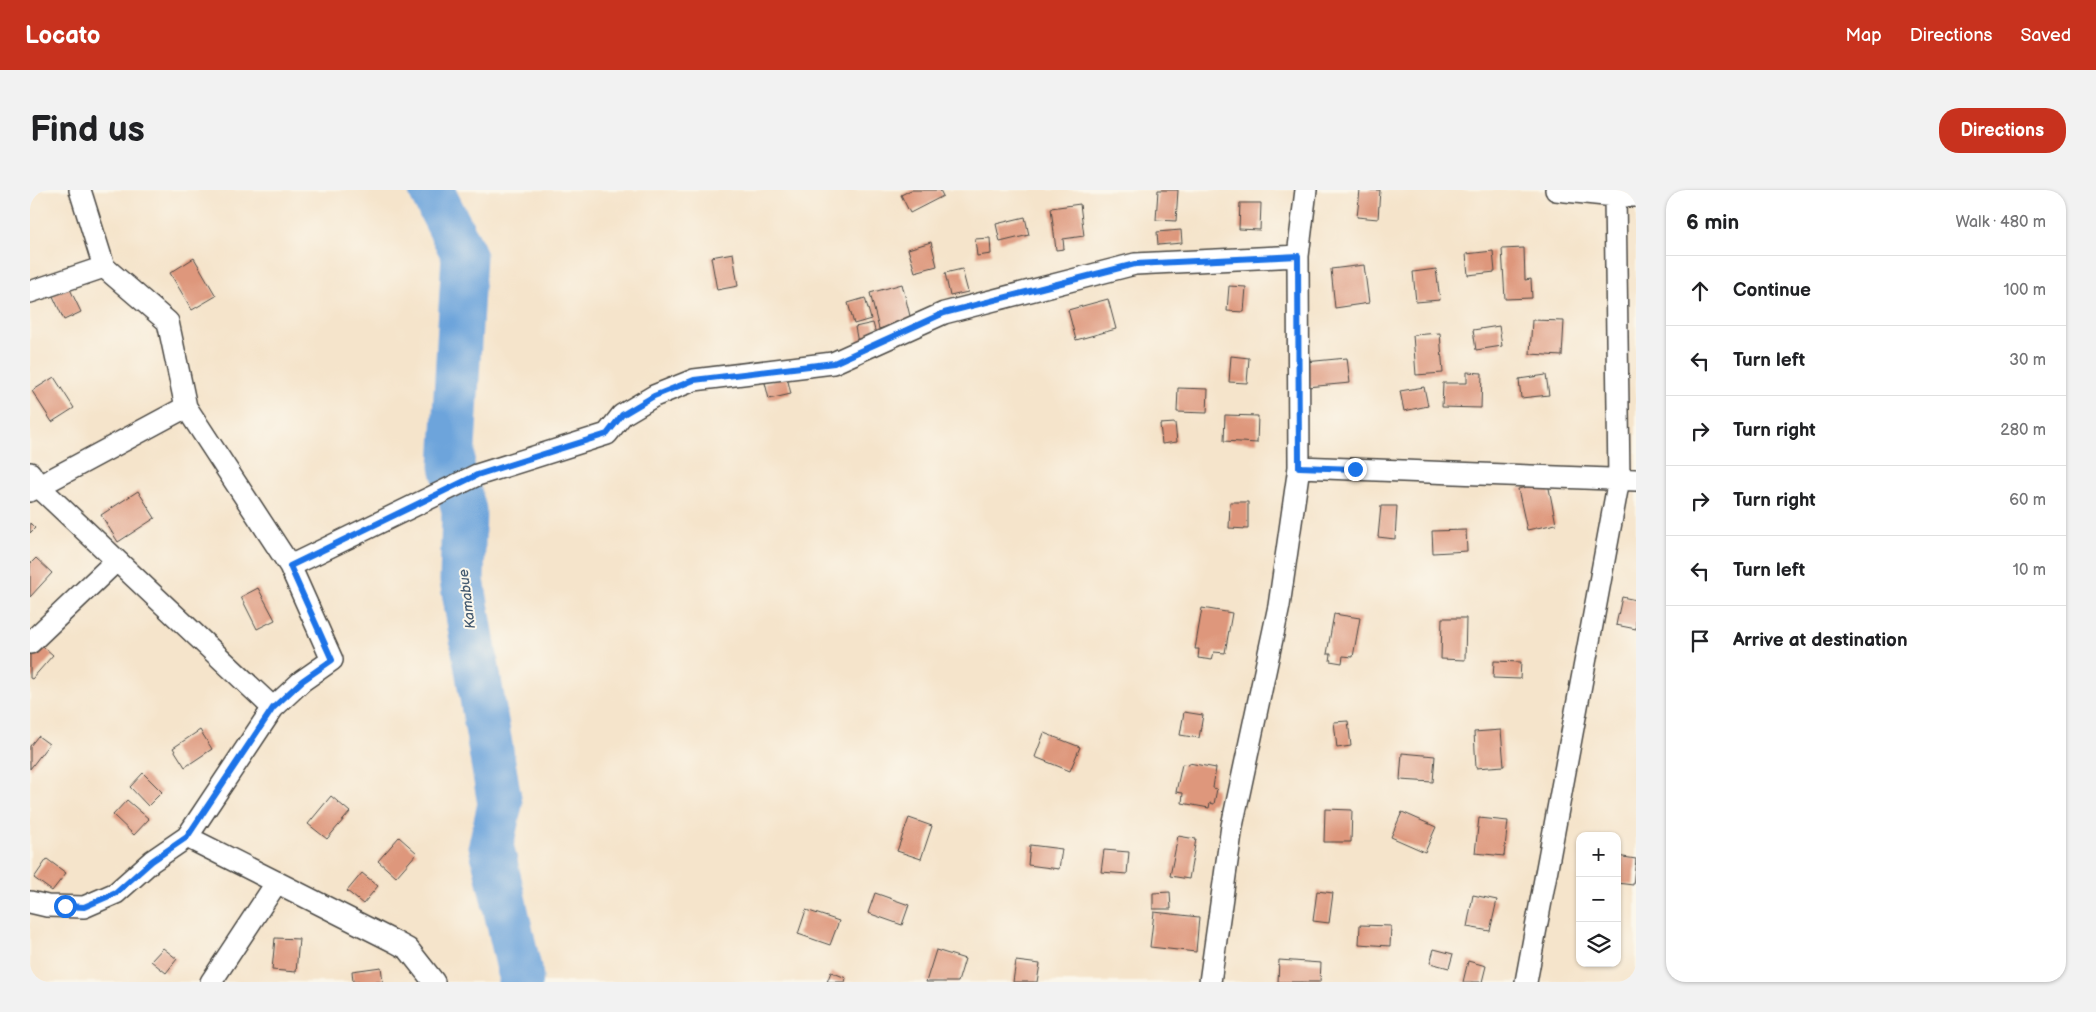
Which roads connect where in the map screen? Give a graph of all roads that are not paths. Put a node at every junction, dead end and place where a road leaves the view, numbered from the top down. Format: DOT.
graph roads {
  1 [pos="80,190"];
  2 [pos="1306,190"];
  3 [pos="1556,190"];
  4 [pos="1615,196"];
  5 [pos="1636,196"];
  6 [pos="1298,256"];
  7 [pos="104,267"];
  8 [pos="30,292"];
  9 [pos="186,407"];
  10 [pos="1299,467"];
  11 [pos="1628,479"];
  12 [pos="33,484"];
  13 [pos="116,561"];
  14 [pos="290,566"];
  15 [pos="30,643"];
  16 [pos="273,708"];
  17 [pos="187,837"];
  18 [pos="277,882"];
  19 [pos="30,902"];
  20 [pos="211,982"];
  21 [pos="434,982"];
  22 [pos="1210,982"];
  23 [pos="1526,982"];
  1 -- 7 [label="street"];
  2 -- 6 [label="street"];
  3 -- 4 [label="street"];
  4 -- 5 [label="street"];
  4 -- 11 [label="street"];
  6 -- 10 [label="street"];
  6 -- 14 [label="street"];
  7 -- 8 [label="street"];
  7 -- 9 [label="street"];
  9 -- 12 [label="street"];
  9 -- 14 [label="street"];
  10 -- 11 [label="street"];
  10 -- 22 [label="street"];
  11 -- 23 [label="street"];
  12 -- 13 [label="street"];
  13 -- 15 [label="street"];
  13 -- 16 [label="street"];
  14 -- 16 [label="street"];
  16 -- 17 [label="street"];
  17 -- 18 [label="street"];
  17 -- 19 [label="street"];
  18 -- 20 [label="street"];
  18 -- 21 [label="street"];
}
